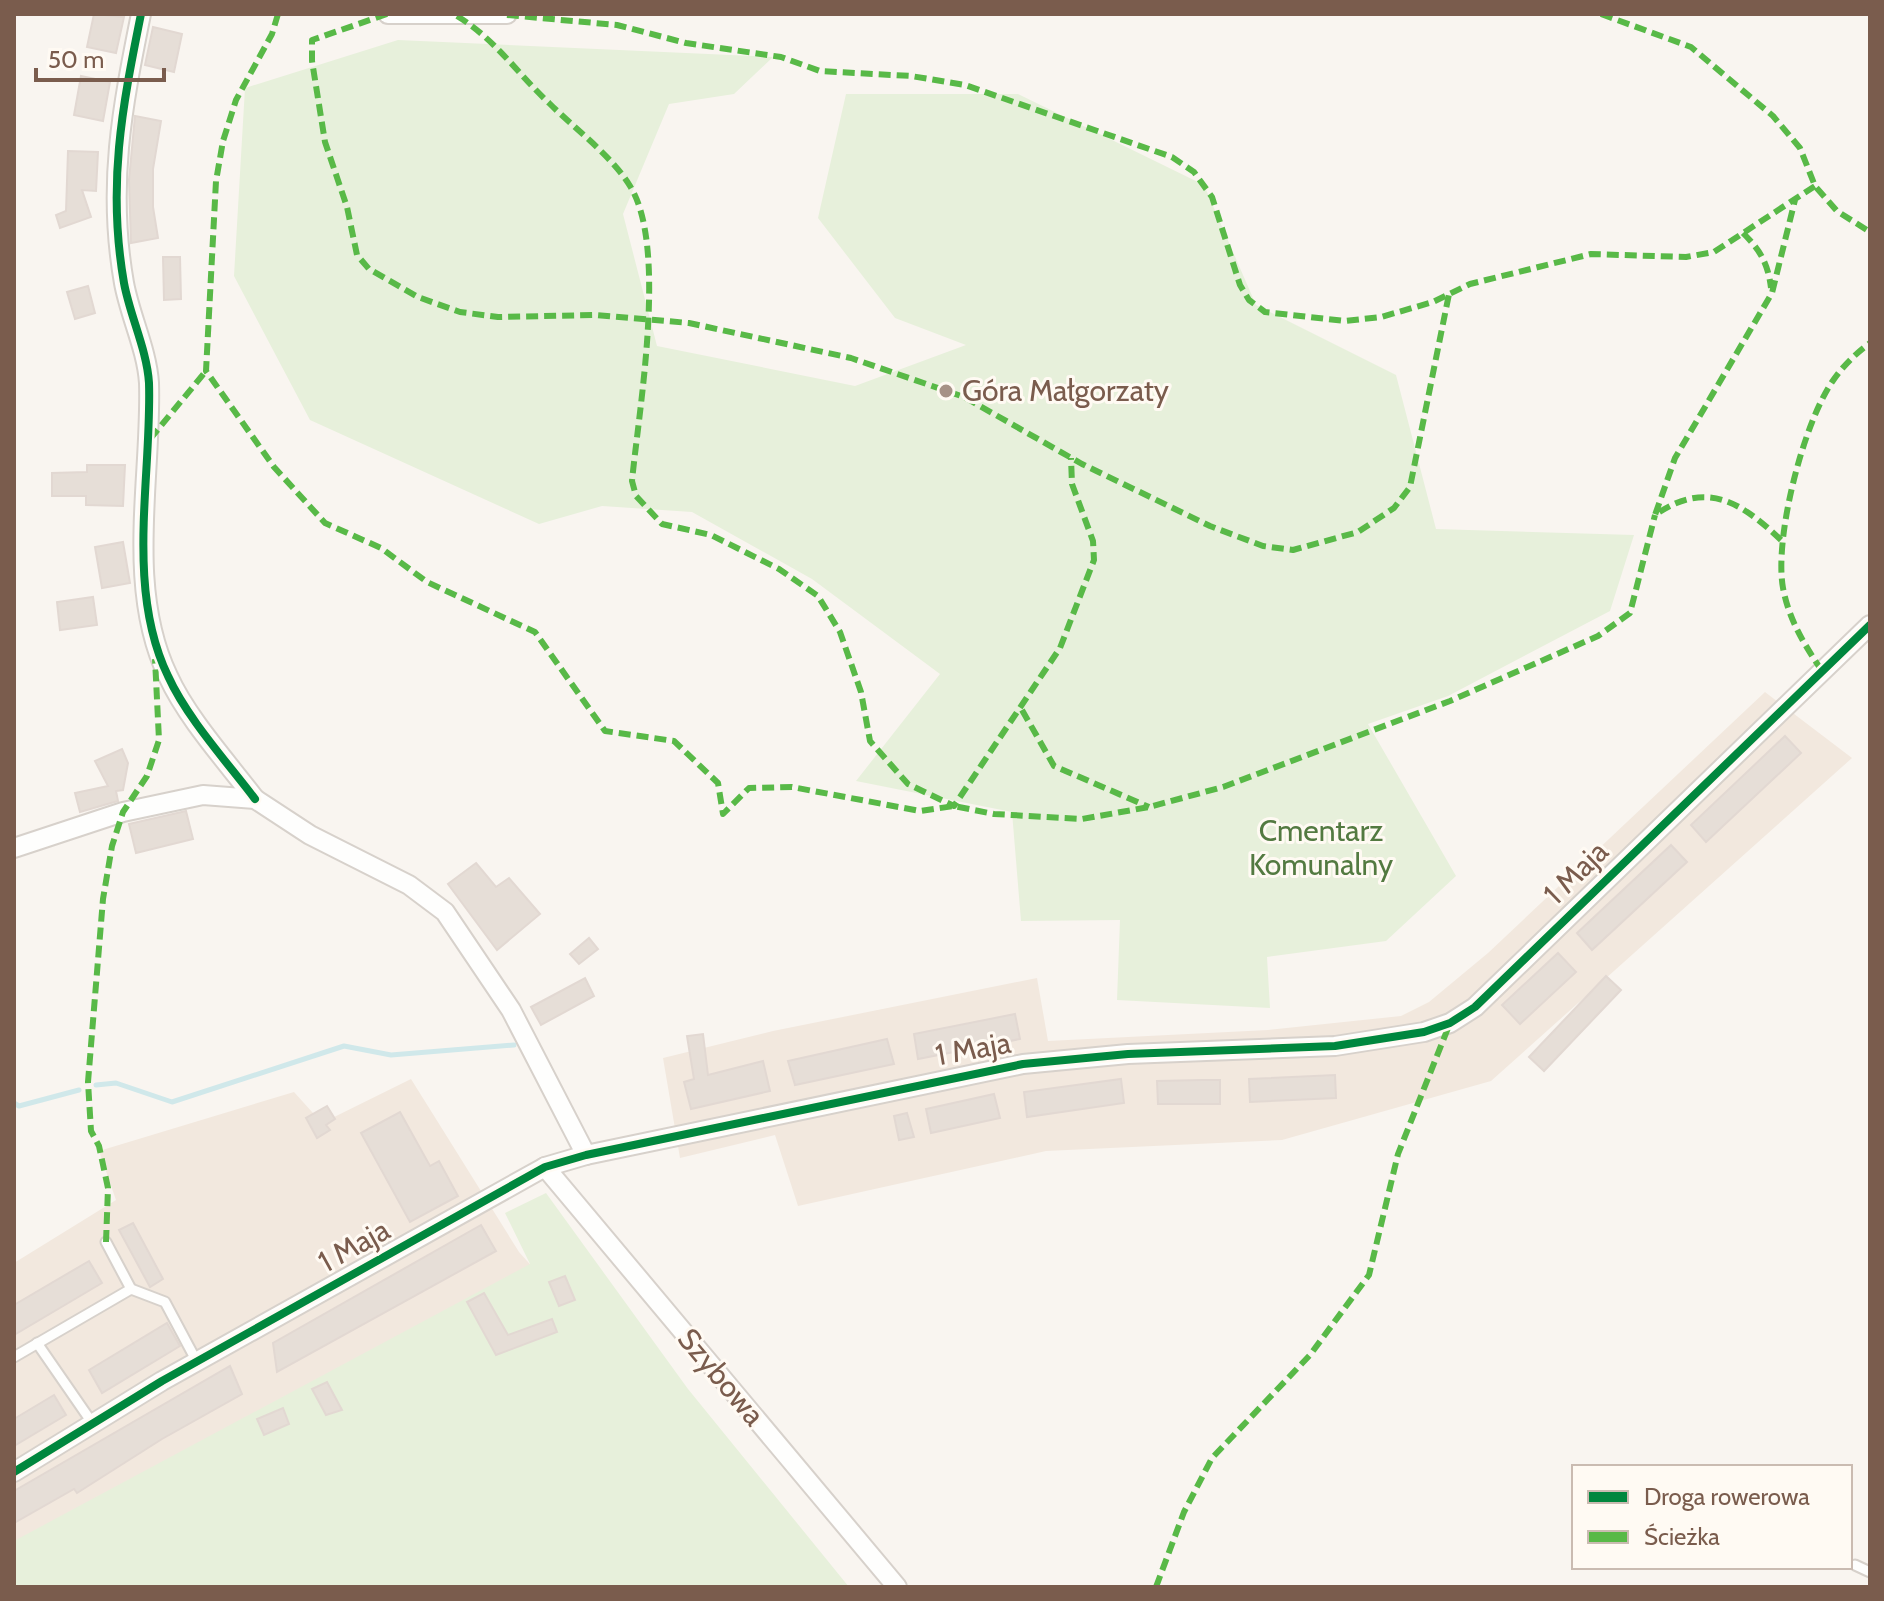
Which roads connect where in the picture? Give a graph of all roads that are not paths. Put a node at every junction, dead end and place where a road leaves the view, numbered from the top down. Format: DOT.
graph roads {
  1 [pos="141,14"];
  2 [pos="388,14"];
  3 [pos="507,14"];
  4 [pos="1870,625"];
  5 [pos="224,758"];
  6 [pos="203,795"];
  7 [pos="255,799"];
  8 [pos="14,848"];
  9 [pos="586,1155"];
  10 [pos="545,1167"];
  11 [pos="106,1242"];
  12 [pos="131,1289"];
  13 [pos="37,1343"];
  14 [pos="14,1357"];
  15 [pos="197,1362"];
  16 [pos="93,1424"];
  17 [pos="14,1472"];
  18 [pos="1855,1565"];
  19 [pos="1870,1572"];
  20 [pos="897,1587"];
  1 -- 5 [label="street"];
  2 -- 3 [label="street"];
  4 -- 9 [label="street, 1 Maja"];
  5 -- 6 [label="street"];
  5 -- 7 [label="street"];
  6 -- 7 [label="street"];
  6 -- 8 [label="street"];
  7 -- 9 [label="street"];
  9 -- 10 [label="street, 1 Maja"];
  10 -- 15 [label="street, 1 Maja"];
  10 -- 20 [label="street, Szybowa"];
  11 -- 12 [label="lane"];
  12 -- 13 [label="lane"];
  12 -- 15 [label="lane"];
  13 -- 14 [label="lane"];
  13 -- 16 [label="lane"];
  15 -- 16 [label="street, 1 Maja"];
  16 -- 17 [label="street, 1 Maja"];
  18 -- 19 [label="lane"];
}
